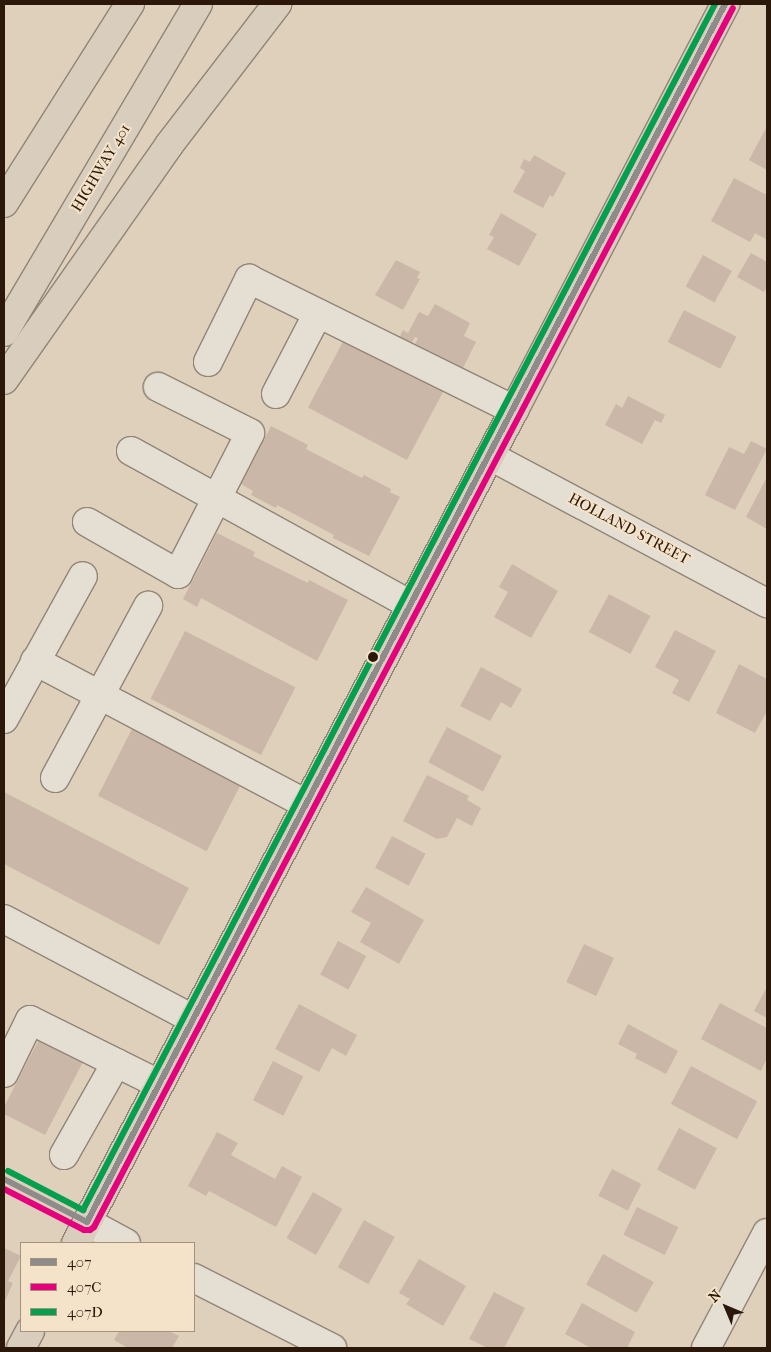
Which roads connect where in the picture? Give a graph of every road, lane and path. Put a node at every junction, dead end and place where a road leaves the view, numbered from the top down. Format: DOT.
graph roads {
  1 [pos="130,4"];
  2 [pos="198,4"];
  3 [pos="277,4"];
  4 [pos="725,4"];
  5 [pos="4,203"];
  6 [pos="318,313"];
  7 [pos="4,332"];
  8 [pos="208,362"];
  9 [pos="4,380"];
  10 [pos="158,387"];
  11 [pos="276,394"];
  12 [pos="514,410"];
  13 [pos="132,451"];
  14 [pos="490,456"];
  15 [pos="216,498"];
  16 [pos="87,522"];
  17 [pos="83,576"];
  18 [pos="767,603"];
  19 [pos="411,605"];
  20 [pos="148,606"];
  21 [pos="35,662"];
  22 [pos="100,696"];
  23 [pos="4,720"];
  24 [pos="55,778"];
  25 [pos="306,804"];
  26 [pos="4,919"];
  27 [pos="193,1019"];
  28 [pos="116,1062"];
  29 [pos="4,1073"];
  30 [pos="159,1084"];
  31 [pos="64,1155"];
  32 [pos="81,1233"];
  33 [pos="767,1233"];
  34 [pos="122,1242"];
  35 [pos="195,1279"];
  36 [pos="29,1332"];
  37 [pos="21,1348"];
  38 [pos="332,1348"];
  39 [pos="706,1348"];
  1 -- 5 [label="main road"];
  2 -- 7 [label="main road, HIGHWAY 401"];
  3 -- 9 [label="main road"];
  4 -- 12 [label="main road"];
  6 -- 8 [label="street"];
  6 -- 11 [label="street"];
  6 -- 12 [label="street"];
  10 -- 15 [label="street"];
  12 -- 14 [label="main road"];
  13 -- 15 [label="street"];
  14 -- 18 [label="street, HOLLAND STREET"];
  14 -- 19 [label="main road"];
  15 -- 16 [label="street"];
  15 -- 19 [label="street"];
  17 -- 21 [label="street"];
  19 -- 25 [label="main road"];
  20 -- 22 [label="street"];
  21 -- 22 [label="street"];
  21 -- 23 [label="street"];
  22 -- 24 [label="street"];
  22 -- 25 [label="street"];
  25 -- 27 [label="main road"];
  26 -- 27 [label="street"];
  27 -- 30 [label="main road"];
  28 -- 29 [label="street"];
  28 -- 30 [label="street"];
  28 -- 31 [label="street"];
  30 -- 32 [label="main road"];
  32 -- 34 [label="street"];
  33 -- 39 [label="street"];
  35 -- 38 [label="street"];
  36 -- 37 [label="main road"];
}
